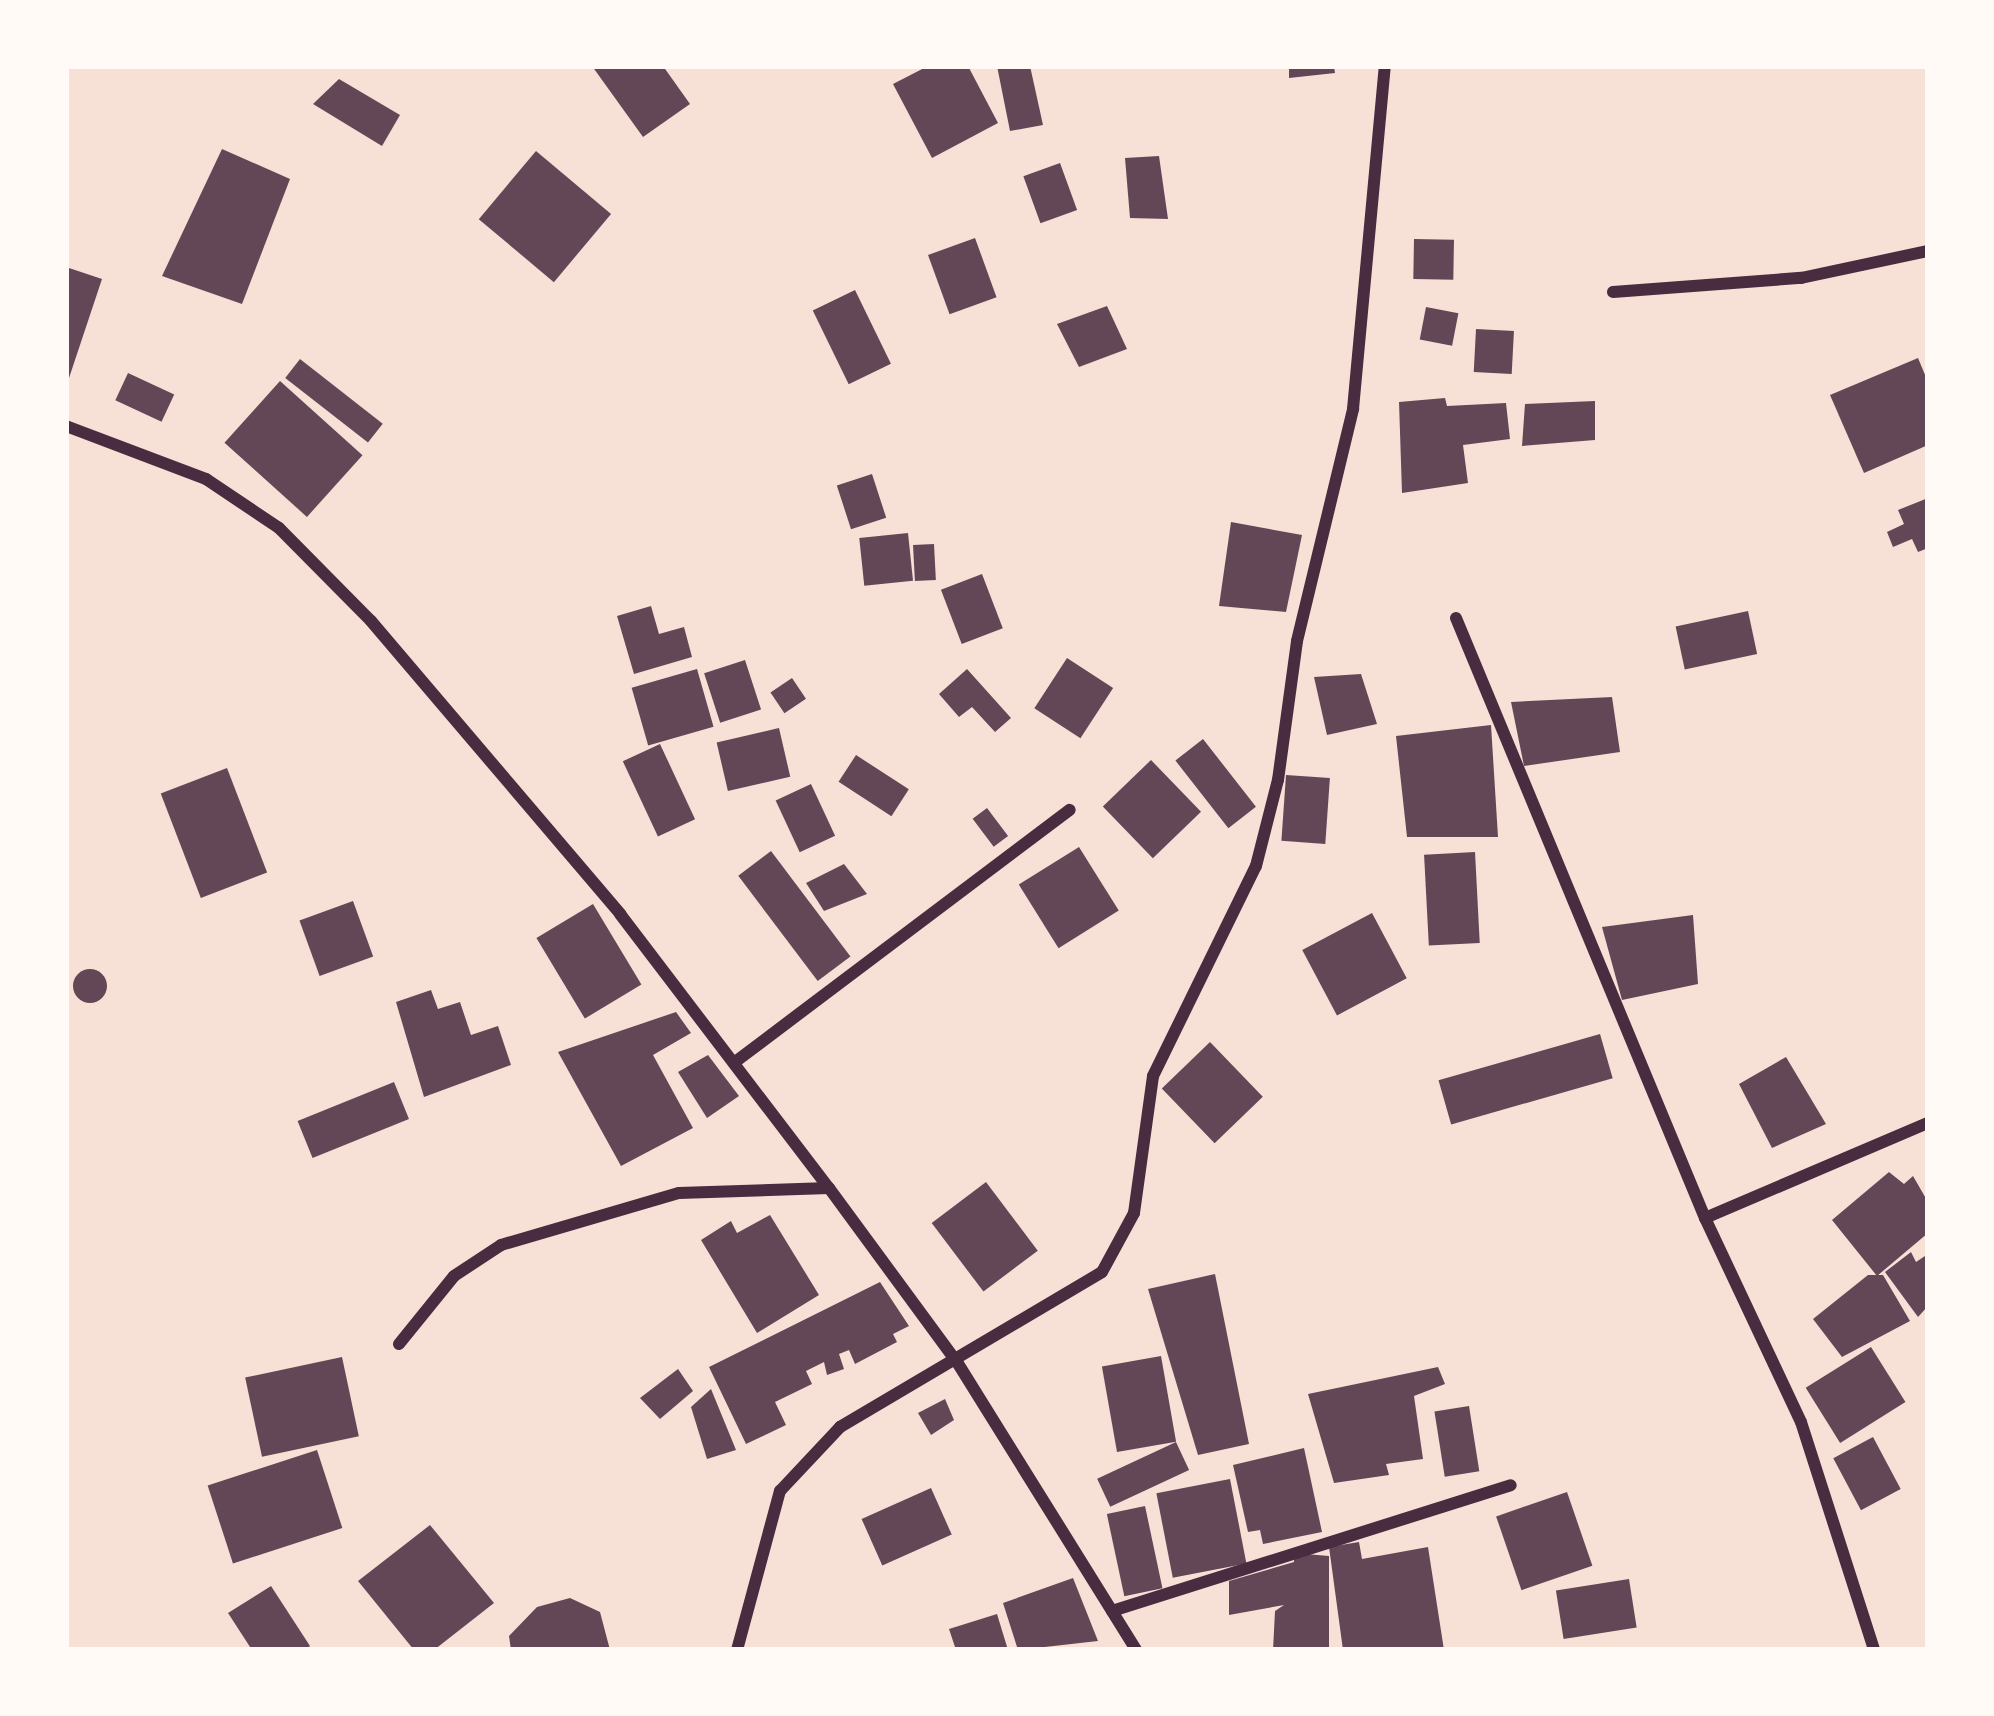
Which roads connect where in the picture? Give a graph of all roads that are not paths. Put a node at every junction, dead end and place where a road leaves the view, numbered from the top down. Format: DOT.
graph roads {
  1 [pos="1385,66"];
  2 [pos="1928,251"];
  3 [pos="1613,292"];
  4 [pos="66,426"];
  5 [pos="1456,618"];
  6 [pos="1070,810"];
  7 [pos="735,1062"];
  8 [pos="1928,1123"];
  9 [pos="829,1188"];
  10 [pos="1705,1218"];
  11 [pos="399,1344"];
  12 [pos="957,1362"];
  13 [pos="1511,1485"];
  14 [pos="1112,1611"];
  15 [pos="736,1650"];
  16 [pos="1136,1650"];
  17 [pos="1874,1650"];
  1 -- 12 [label="street"];
  2 -- 3 [label="street"];
  4 -- 7 [label="street"];
  5 -- 10 [label="street"];
  6 -- 7 [label="street"];
  7 -- 9 [label="street"];
  8 -- 10 [label="street"];
  9 -- 11 [label="street"];
  9 -- 12 [label="street"];
  10 -- 17 [label="street"];
  12 -- 14 [label="street"];
  12 -- 15 [label="street"];
  13 -- 14 [label="street"];
  14 -- 16 [label="street"];
}
